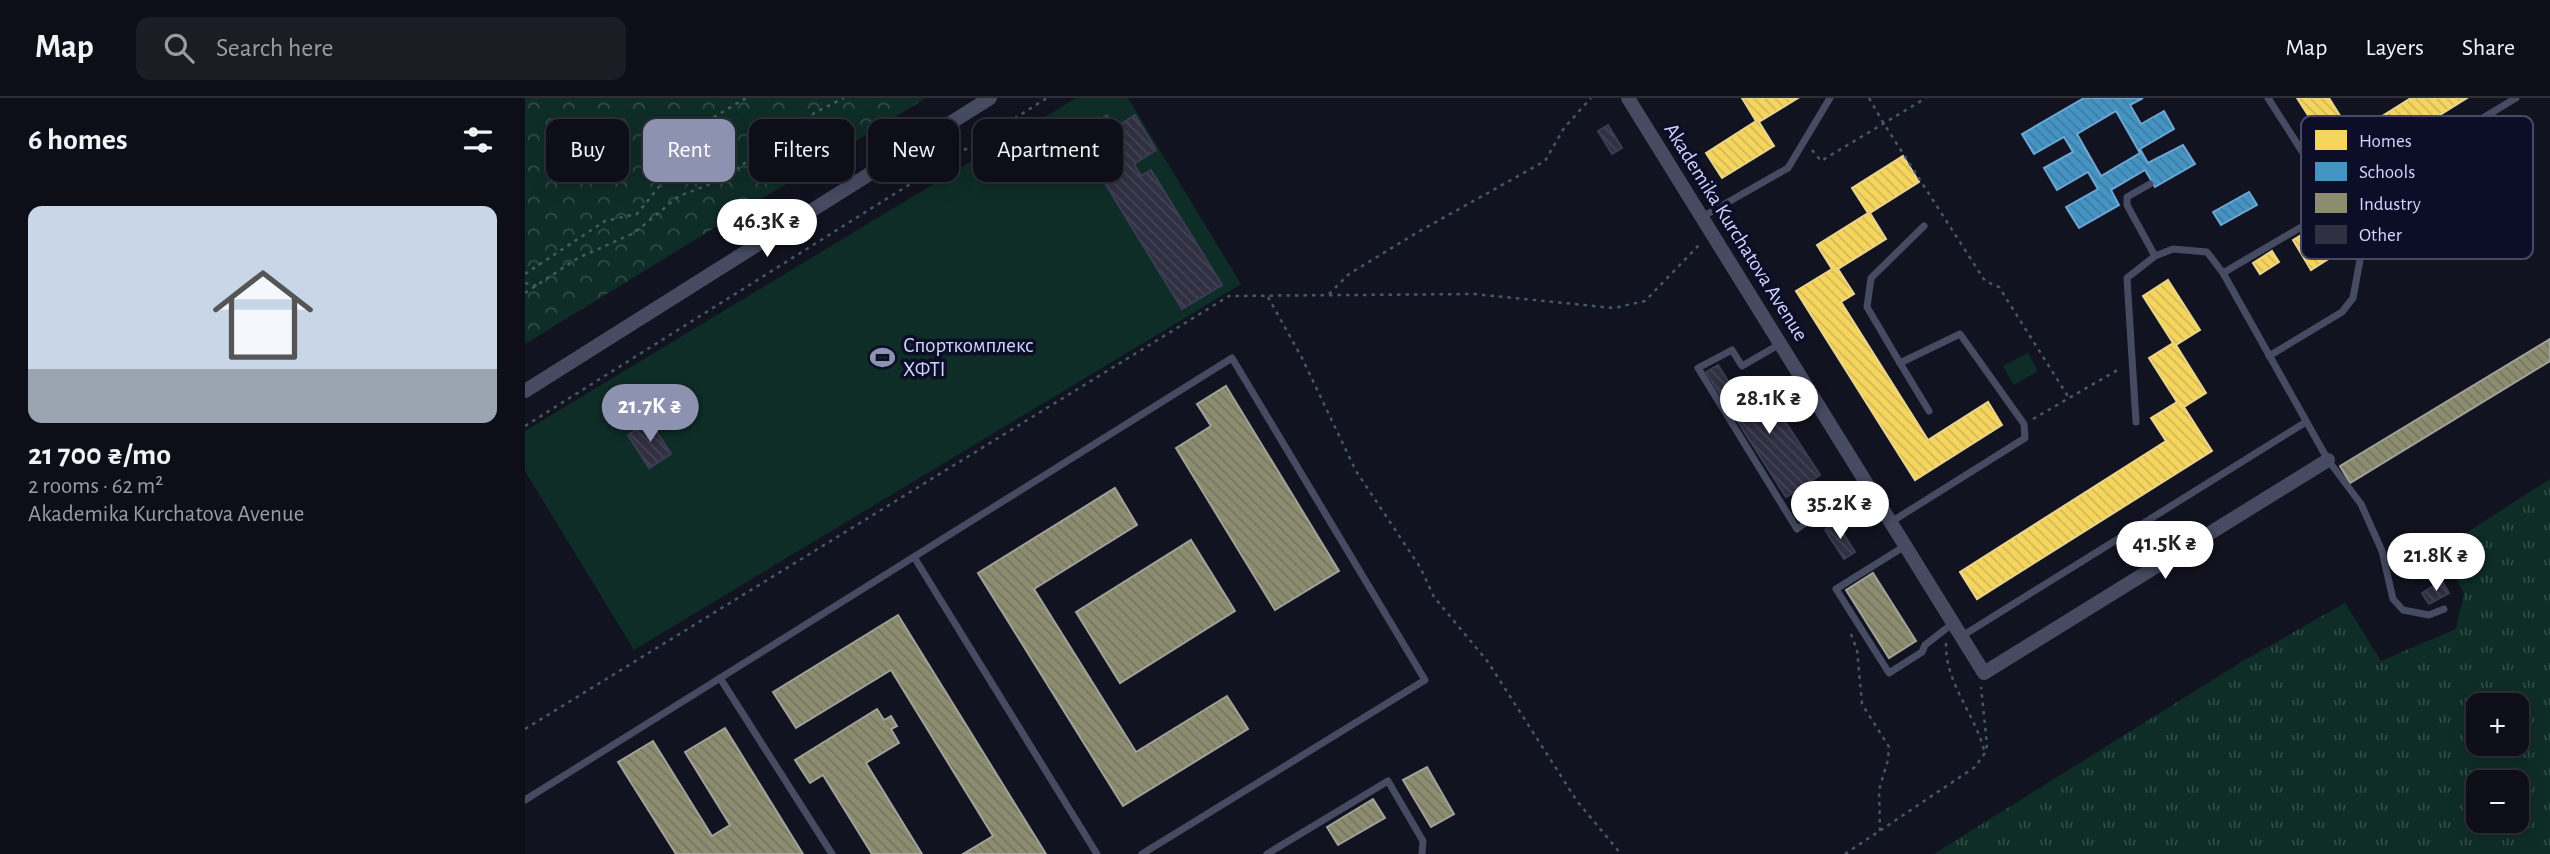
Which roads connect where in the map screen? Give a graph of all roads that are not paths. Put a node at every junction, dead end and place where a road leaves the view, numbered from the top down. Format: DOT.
graph roads {
  1 [pos="990,98"];
  2 [pos="1629,98"];
  3 [pos="1830,98"];
  4 [pos="2267,98"];
  5 [pos="2516,98"];
  6 [pos="2486,116"];
  7 [pos="2301,150"];
  8 [pos="2150,184"];
  9 [pos="1702,217"];
  10 [pos="1924,226"];
  11 [pos="2301,227"];
  12 [pos="2155,256"];
  13 [pos="2360,259"];
  14 [pos="2223,273"];
  15 [pos="1780,343"];
  16 [pos="2269,356"];
  17 [pos="1900,363"];
  18 [pos="525,391"];
  19 [pos="1929,411"];
  20 [pos="2136,422"];
  21 [pos="2306,422"];
  22 [pos="2328,460"];
  23 [pos="1865,481"];
  24 [pos="1891,522"];
  25 [pos="1905,545"];
  26 [pos="914,557"];
  27 [pos="2444,609"];
  28 [pos="1952,624"];
  29 [pos="1962,637"];
  30 [pos="720,678"];
  31 [pos="525,800"];
  32 [pos="832,854"];
  33 [pos="1097,854"];
  34 [pos="1142,854"];
  35 [pos="1267,854"];
  36 [pos="1422,854"];
  1 -- 18 [label="street"];
  2 -- 9 [label="street, Akademika Kurchatova Avenue"];
  3 -- 9 [label="lane"];
  4 -- 7 [label="lane"];
  5 -- 6 [label="lane"];
  8 -- 12 [label="lane"];
  9 -- 15 [label="street, Akademika Kurchatova Avenue"];
  10 -- 17 [label="lane"];
  11 -- 14 [label="lane"];
  12 -- 14 [label="lane"];
  12 -- 20 [label="lane"];
  13 -- 16 [label="lane"];
  14 -- 16 [label="lane"];
  15 -- 23 [label="street, Akademika Kurchatova Avenue"];
  15 -- 23 [label="lane"];
  16 -- 21 [label="lane"];
  17 -- 19 [label="lane"];
  17 -- 24 [label="lane"];
  21 -- 22 [label="lane"];
  21 -- 29 [label="lane"];
  22 -- 27 [label="lane"];
  22 -- 29 [label="street, Akademika Kurchatova Avenue"];
  23 -- 24 [label="street, Akademika Kurchatova Avenue"];
  24 -- 25 [label="street, Akademika Kurchatova Avenue"];
  25 -- 28 [label="street, Akademika Kurchatova Avenue"];
  25 -- 28 [label="lane"];
  26 -- 30 [label="lane"];
  26 -- 33 [label="lane"];
  26 -- 34 [label="lane"];
  28 -- 29 [label="street, Akademika Kurchatova Avenue"];
  30 -- 31 [label="lane"];
  30 -- 32 [label="lane"];
  35 -- 36 [label="lane"];
}
